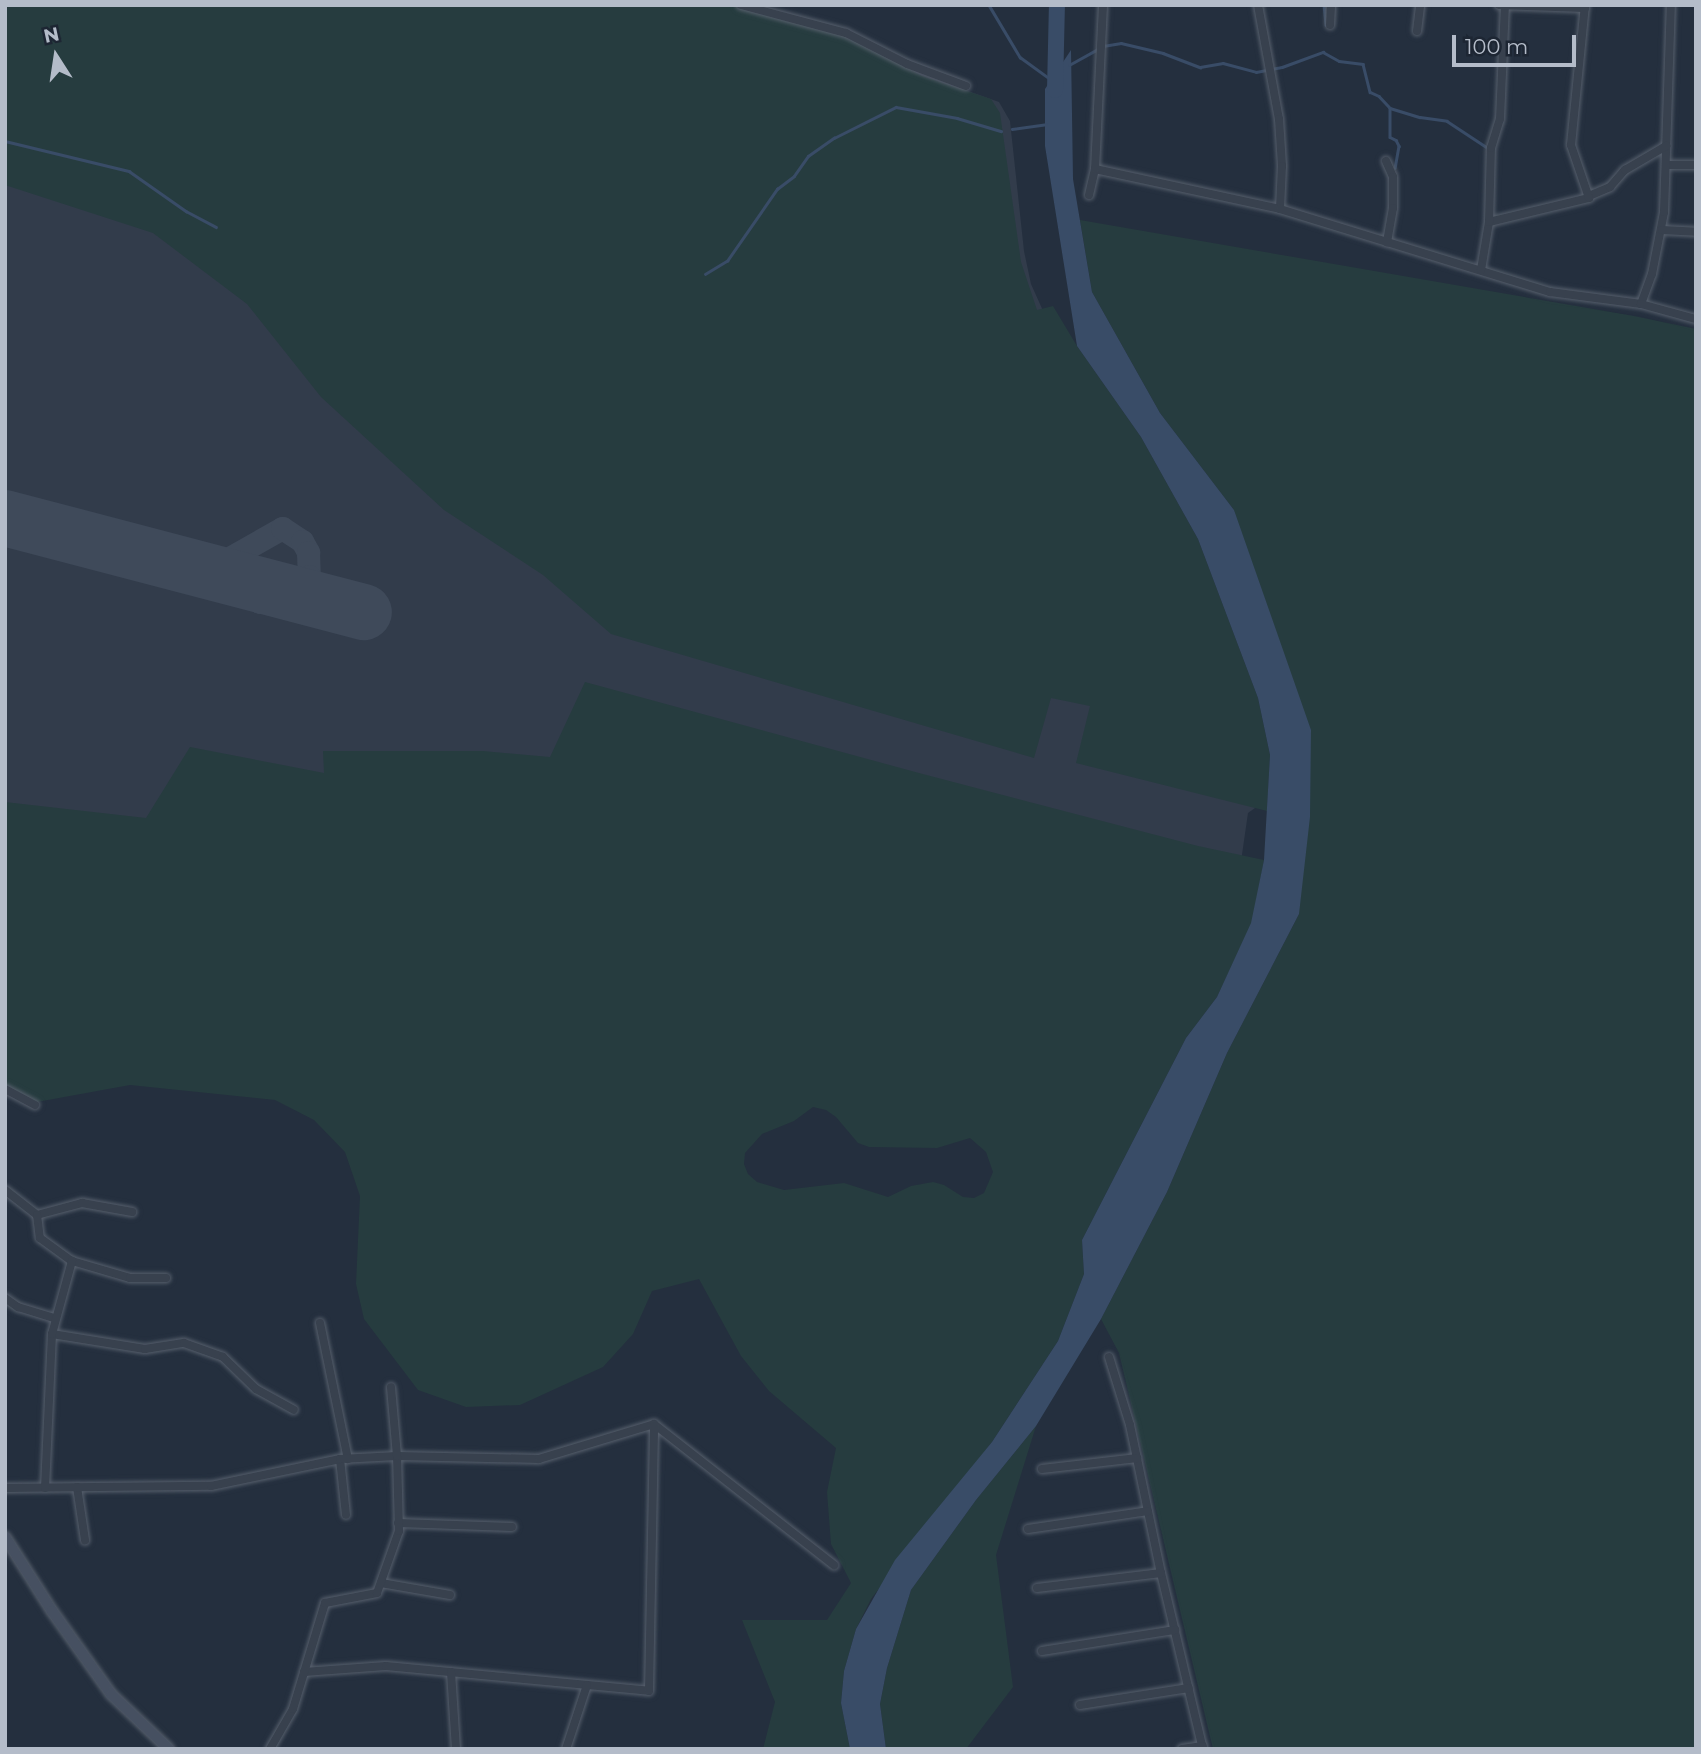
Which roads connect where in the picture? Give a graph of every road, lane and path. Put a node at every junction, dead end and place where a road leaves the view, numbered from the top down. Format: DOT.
graph roads {
  1 [pos="740,5"];
  2 [pos="1103,5"];
  3 [pos="1258,5"];
  4 [pos="1331,5"];
  5 [pos="1420,5"];
  6 [pos="1671,5"];
  7 [pos="1503,6"];
  8 [pos="1585,7"];
  9 [pos="1330,25"];
  10 [pos="1417,31"];
  11 [pos="965,86"];
  12 [pos="1666,146"];
  13 [pos="1386,161"];
  14 [pos="1668,165"];
  15 [pos="1696,165"];
  16 [pos="1095,169"];
  17 [pos="1089,195"];
  18 [pos="1589,196"];
  19 [pos="1280,209"];
  20 [pos="1489,222"];
  21 [pos="1662,230"];
  22 [pos="1696,232"];
  23 [pos="1387,242"];
  24 [pos="1481,270"];
  25 [pos="1641,304"];
  26 [pos="1696,319"];
  27 [pos="5,1089"];
  28 [pos="35,1105"];
  29 [pos="5,1190"];
  30 [pos="132,1212"];
  31 [pos="37,1215"];
  32 [pos="72,1261"];
  33 [pos="166,1278"];
  34 [pos="5,1298"];
  35 [pos="54,1318"];
  36 [pos="320,1323"];
  37 [pos="52,1334"];
  38 [pos="1109,1356"];
  39 [pos="391,1387"];
  40 [pos="294,1410"];
  41 [pos="653,1424"];
  42 [pos="397,1456"];
  43 [pos="1137,1458"];
  44 [pos="344,1459"];
  45 [pos="1042,1469"];
  46 [pos="77,1487"];
  47 [pos="5,1488"];
  48 [pos="45,1488"];
  49 [pos="1148,1511"];
  50 [pos="346,1515"];
  51 [pos="398,1523"];
  52 [pos="512,1527"];
  53 [pos="1028,1529"];
  54 [pos="5,1537"];
  55 [pos="85,1540"];
  56 [pos="834,1565"];
  57 [pos="1161,1573"];
  58 [pos="381,1583"];
  59 [pos="1037,1588"];
  60 [pos="450,1595"];
  61 [pos="1175,1630"];
  62 [pos="1042,1651"];
  63 [pos="304,1672"];
  64 [pos="451,1672"];
  65 [pos="587,1685"];
  66 [pos="1189,1688"];
  67 [pos="1080,1704"];
  68 [pos="1203,1747"];
  69 [pos="169,1749"];
  70 [pos="270,1749"];
  71 [pos="456,1749"];
  72 [pos="566,1749"];
  73 [pos="1182,1749"];
  1 -- 11 [label="street"];
  2 -- 16 [label="street"];
  3 -- 19 [label="street"];
  4 -- 9 [label="street"];
  5 -- 10 [label="street"];
  6 -- 12 [label="street"];
  7 -- 8 [label="street"];
  7 -- 20 [label="street"];
  8 -- 18 [label="street"];
  12 -- 14 [label="street"];
  12 -- 18 [label="street"];
  13 -- 23 [label="street"];
  14 -- 15 [label="street"];
  14 -- 21 [label="street"];
  16 -- 17 [label="street"];
  16 -- 19 [label="street"];
  18 -- 20 [label="street"];
  19 -- 23 [label="street"];
  20 -- 24 [label="street"];
  21 -- 22 [label="street"];
  21 -- 25 [label="street"];
  23 -- 24 [label="street"];
  24 -- 25 [label="street"];
  25 -- 26 [label="street"];
  27 -- 28 [label="street"];
  29 -- 31 [label="street"];
  30 -- 31 [label="street"];
  31 -- 32 [label="street"];
  32 -- 33 [label="street"];
  32 -- 35 [label="street"];
  34 -- 35 [label="street"];
  35 -- 37 [label="street"];
  36 -- 44 [label="street"];
  37 -- 40 [label="street"];
  37 -- 48 [label="street"];
  38 -- 43 [label="street"];
  39 -- 42 [label="street"];
  41 -- 42 [label="street"];
  41 -- 56 [label="street"];
  41 -- 65 [label="street"];
  42 -- 44 [label="street"];
  42 -- 51 [label="street"];
  43 -- 45 [label="street"];
  43 -- 49 [label="street"];
  44 -- 46 [label="street"];
  44 -- 50 [label="street"];
  46 -- 48 [label="street"];
  46 -- 55 [label="street"];
  47 -- 48 [label="street"];
  49 -- 53 [label="street"];
  49 -- 57 [label="street"];
  51 -- 52 [label="street"];
  51 -- 58 [label="street"];
  54 -- 69 [label="main road"];
  57 -- 59 [label="street"];
  57 -- 61 [label="street"];
  58 -- 60 [label="street"];
  58 -- 63 [label="street"];
  61 -- 62 [label="street"];
  61 -- 66 [label="street"];
  63 -- 64 [label="street"];
  63 -- 70 [label="street"];
  64 -- 65 [label="street"];
  64 -- 71 [label="street"];
  65 -- 72 [label="street"];
  66 -- 67 [label="street"];
  66 -- 68 [label="street"];
  68 -- 73 [label="street"];
}
